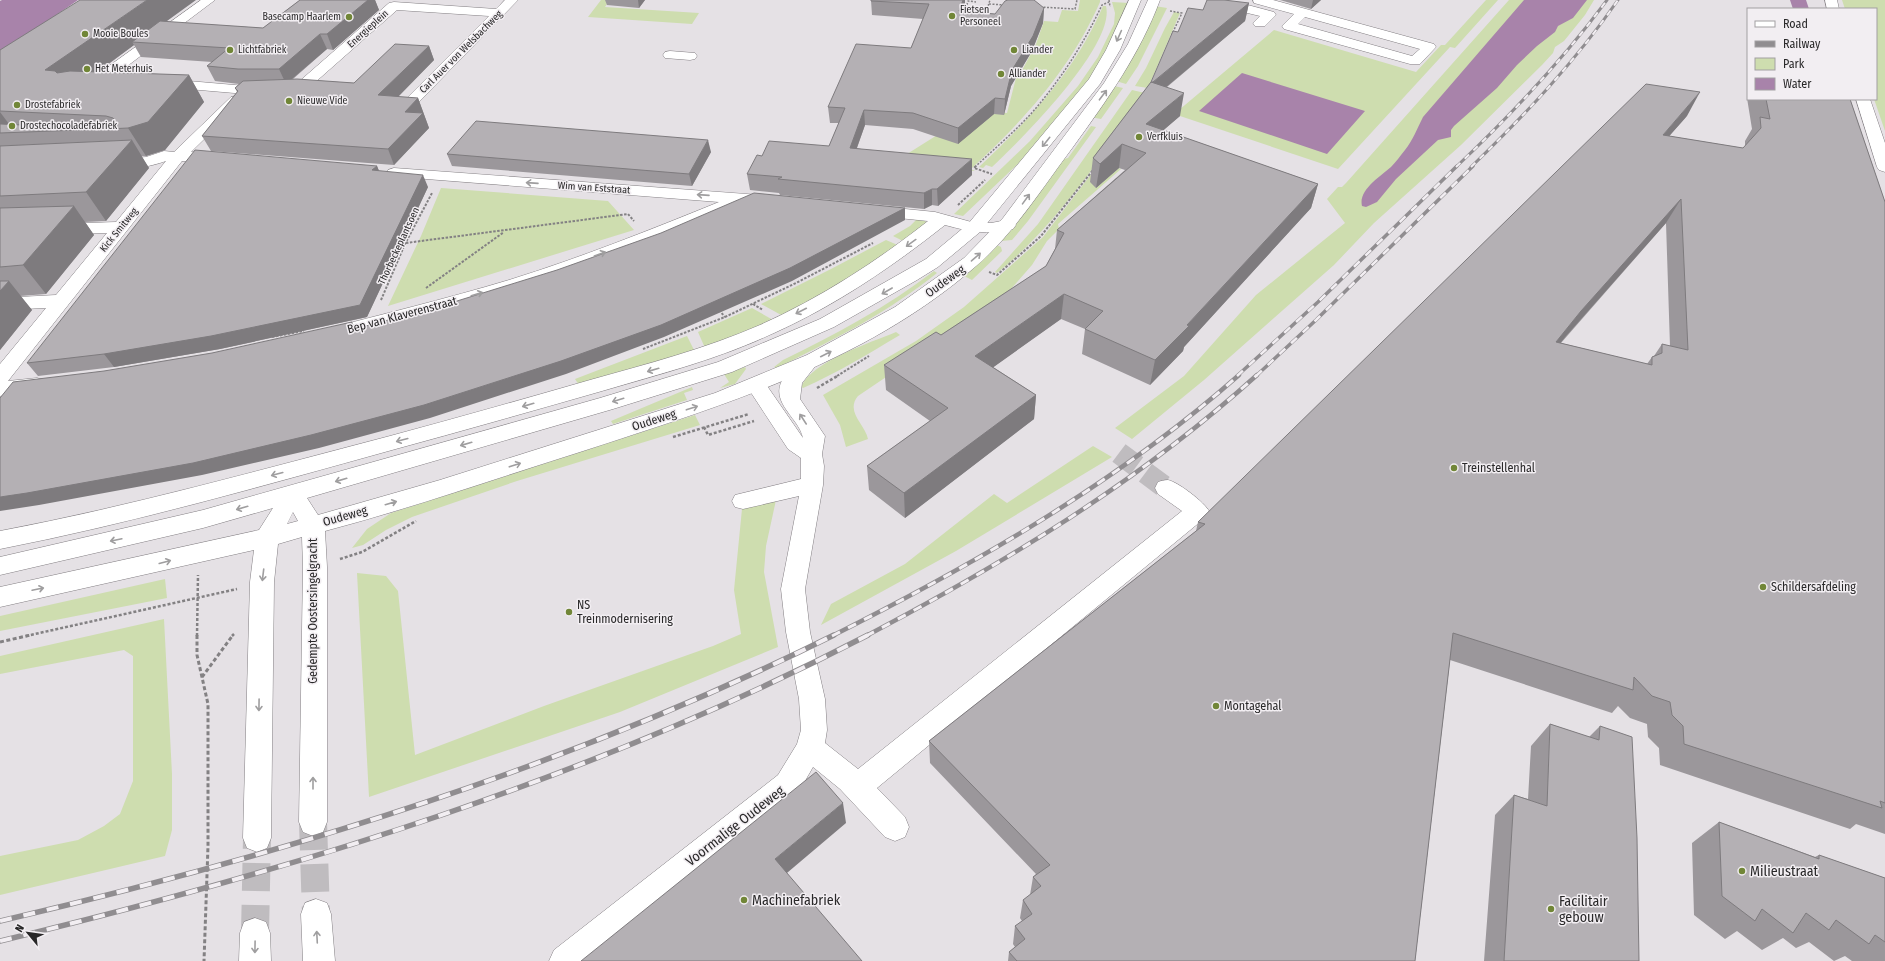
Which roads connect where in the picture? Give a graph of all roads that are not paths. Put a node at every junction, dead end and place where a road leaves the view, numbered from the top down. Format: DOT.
graph roads {
  1 [pos="209,0"];
  2 [pos="512,0"];
  3 [pos="1135,0"];
  4 [pos="1154,0"];
  5 [pos="1259,0"];
  6 [pos="1229,4"];
  7 [pos="378,5"];
  8 [pos="394,6"];
  9 [pos="1303,12"];
  10 [pos="499,13"];
  11 [pos="1260,23"];
  12 [pos="670,55"];
  13 [pos="690,56"];
  14 [pos="123,81"];
  15 [pos="96,82"];
  16 [pos="153,82"];
  17 [pos="246,90"];
  18 [pos="80,95"];
  19 [pos="1863,100"];
  20 [pos="410,103"];
  21 [pos="109,150"];
  22 [pos="171,156"];
  23 [pos="240,160"];
  24 [pos="101,164"];
  25 [pos="1885,167"];
  26 [pos="382,172"];
  27 [pos="742,198"];
  28 [pos="788,202"];
  29 [pos="858,209"];
  30 [pos="942,219"];
  31 [pos="1007,225"];
  32 [pos="121,227"];
  33 [pos="974,228"];
  34 [pos="0,231"];
  35 [pos="62,301"];
  36 [pos="0,304"];
  37 [pos="827,323"];
  38 [pos="309,334"];
  39 [pos="807,364"];
  40 [pos="0,378"];
  41 [pos="52,383"];
  42 [pos="756,385"];
  43 [pos="0,389"];
  44 [pos="810,454"];
  45 [pos="812,485"];
  46 [pos="1166,488"];
  47 [pos="293,493"];
  48 [pos="743,501"];
  49 [pos="313,526"];
  50 [pos="267,537"];
  51 [pos="0,540"];
  52 [pos="0,566"];
  53 [pos="0,597"];
  54 [pos="810,748"];
  55 [pos="858,787"];
  56 [pos="313,822"];
  57 [pos="895,827"];
  58 [pos="257,838"];
  59 [pos="316,914"];
  60 [pos="319,961"];
  61 [pos="565,961"];
  1 -- 15 [label="street"];
  2 -- 10 [label="street, Carl Auer von Welsbachweg"];
  3 -- 33 [label="street, Oudeweg, one-way"];
  31 -- 4 [label="street, Oudeweg, one-way"];
  5 -- 9 [label="street"];
  6 -- 11 [label="street"];
  7 -- 8 [label="street"];
  8 -- 10 [label="street, Energieplein"];
  8 -- 17 [label="street, Energieplein"];
  9 -- 9 [label="street"];
  10 -- 20 [label="street, Carl Auer von Welsbachweg"];
  12 -- 13 [label="street"];
  14 -- 15 [label="street"];
  15 -- 18 [label="street"];
  16 -- 17 [label="street"];
  17 -- 22 [label="street, Kick Smitweg"];
  19 -- 25 [label="street"];
  21 -- 22 [label="street"];
  22 -- 23 [label="street"];
  22 -- 24 [label="street"];
  22 -- 32 [label="street, Kick Smitweg"];
  27 -- 26 [label="street, Wim van Eststraat, one-way"];
  27 -- 28 [label="street, Wim van Eststraat"];
  38 -- 27 [label="street, Bep van Klaverenstraat, one-way"];
  29 -- 30 [label="street"];
  30 -- 33 [label="street"];
  30 -- 51 [label="street, one-way"];
  31 -- 33 [label="street"];
  39 -- 31 [label="street, Oudeweg, one-way"];
  32 -- 34 [label="street"];
  32 -- 35 [label="street, Kick Smitweg"];
  33 -- 37 [label="street, Oudeweg, one-way"];
  35 -- 36 [label="street"];
  35 -- 40 [label="street, Kick Smitweg"];
  37 -- 42 [label="street"];
  37 -- 47 [label="street, Oudeweg, one-way"];
  39 -- 42 [label="street, Oudeweg"];
  44 -- 39 [label="street, Voormalige Oudeweg, one-way"];
  41 -- 43 [label="street"];
  42 -- 44 [label="street"];
  49 -- 42 [label="street, Oudeweg, one-way"];
  44 -- 45 [label="street, Voormalige Oudeweg"];
  45 -- 48 [label="street"];
  45 -- 54 [label="street, Voormalige Oudeweg"];
  46 -- 55 [label="street"];
  47 -- 49 [label="street, Gedempte Oostersingelgracht"];
  47 -- 50 [label="street"];
  47 -- 52 [label="street, Oudeweg, one-way"];
  49 -- 50 [label="street, Oudeweg"];
  56 -- 49 [label="street, Gedempte Oostersingelgracht, one-way"];
  53 -- 50 [label="street, Oudeweg, one-way"];
  50 -- 58 [label="street, one-way"];
  54 -- 55 [label="street"];
  54 -- 61 [label="street, Voormalige Oudeweg"];
  55 -- 57 [label="street"];
  60 -- 59 [label="street, one-way"];
}
